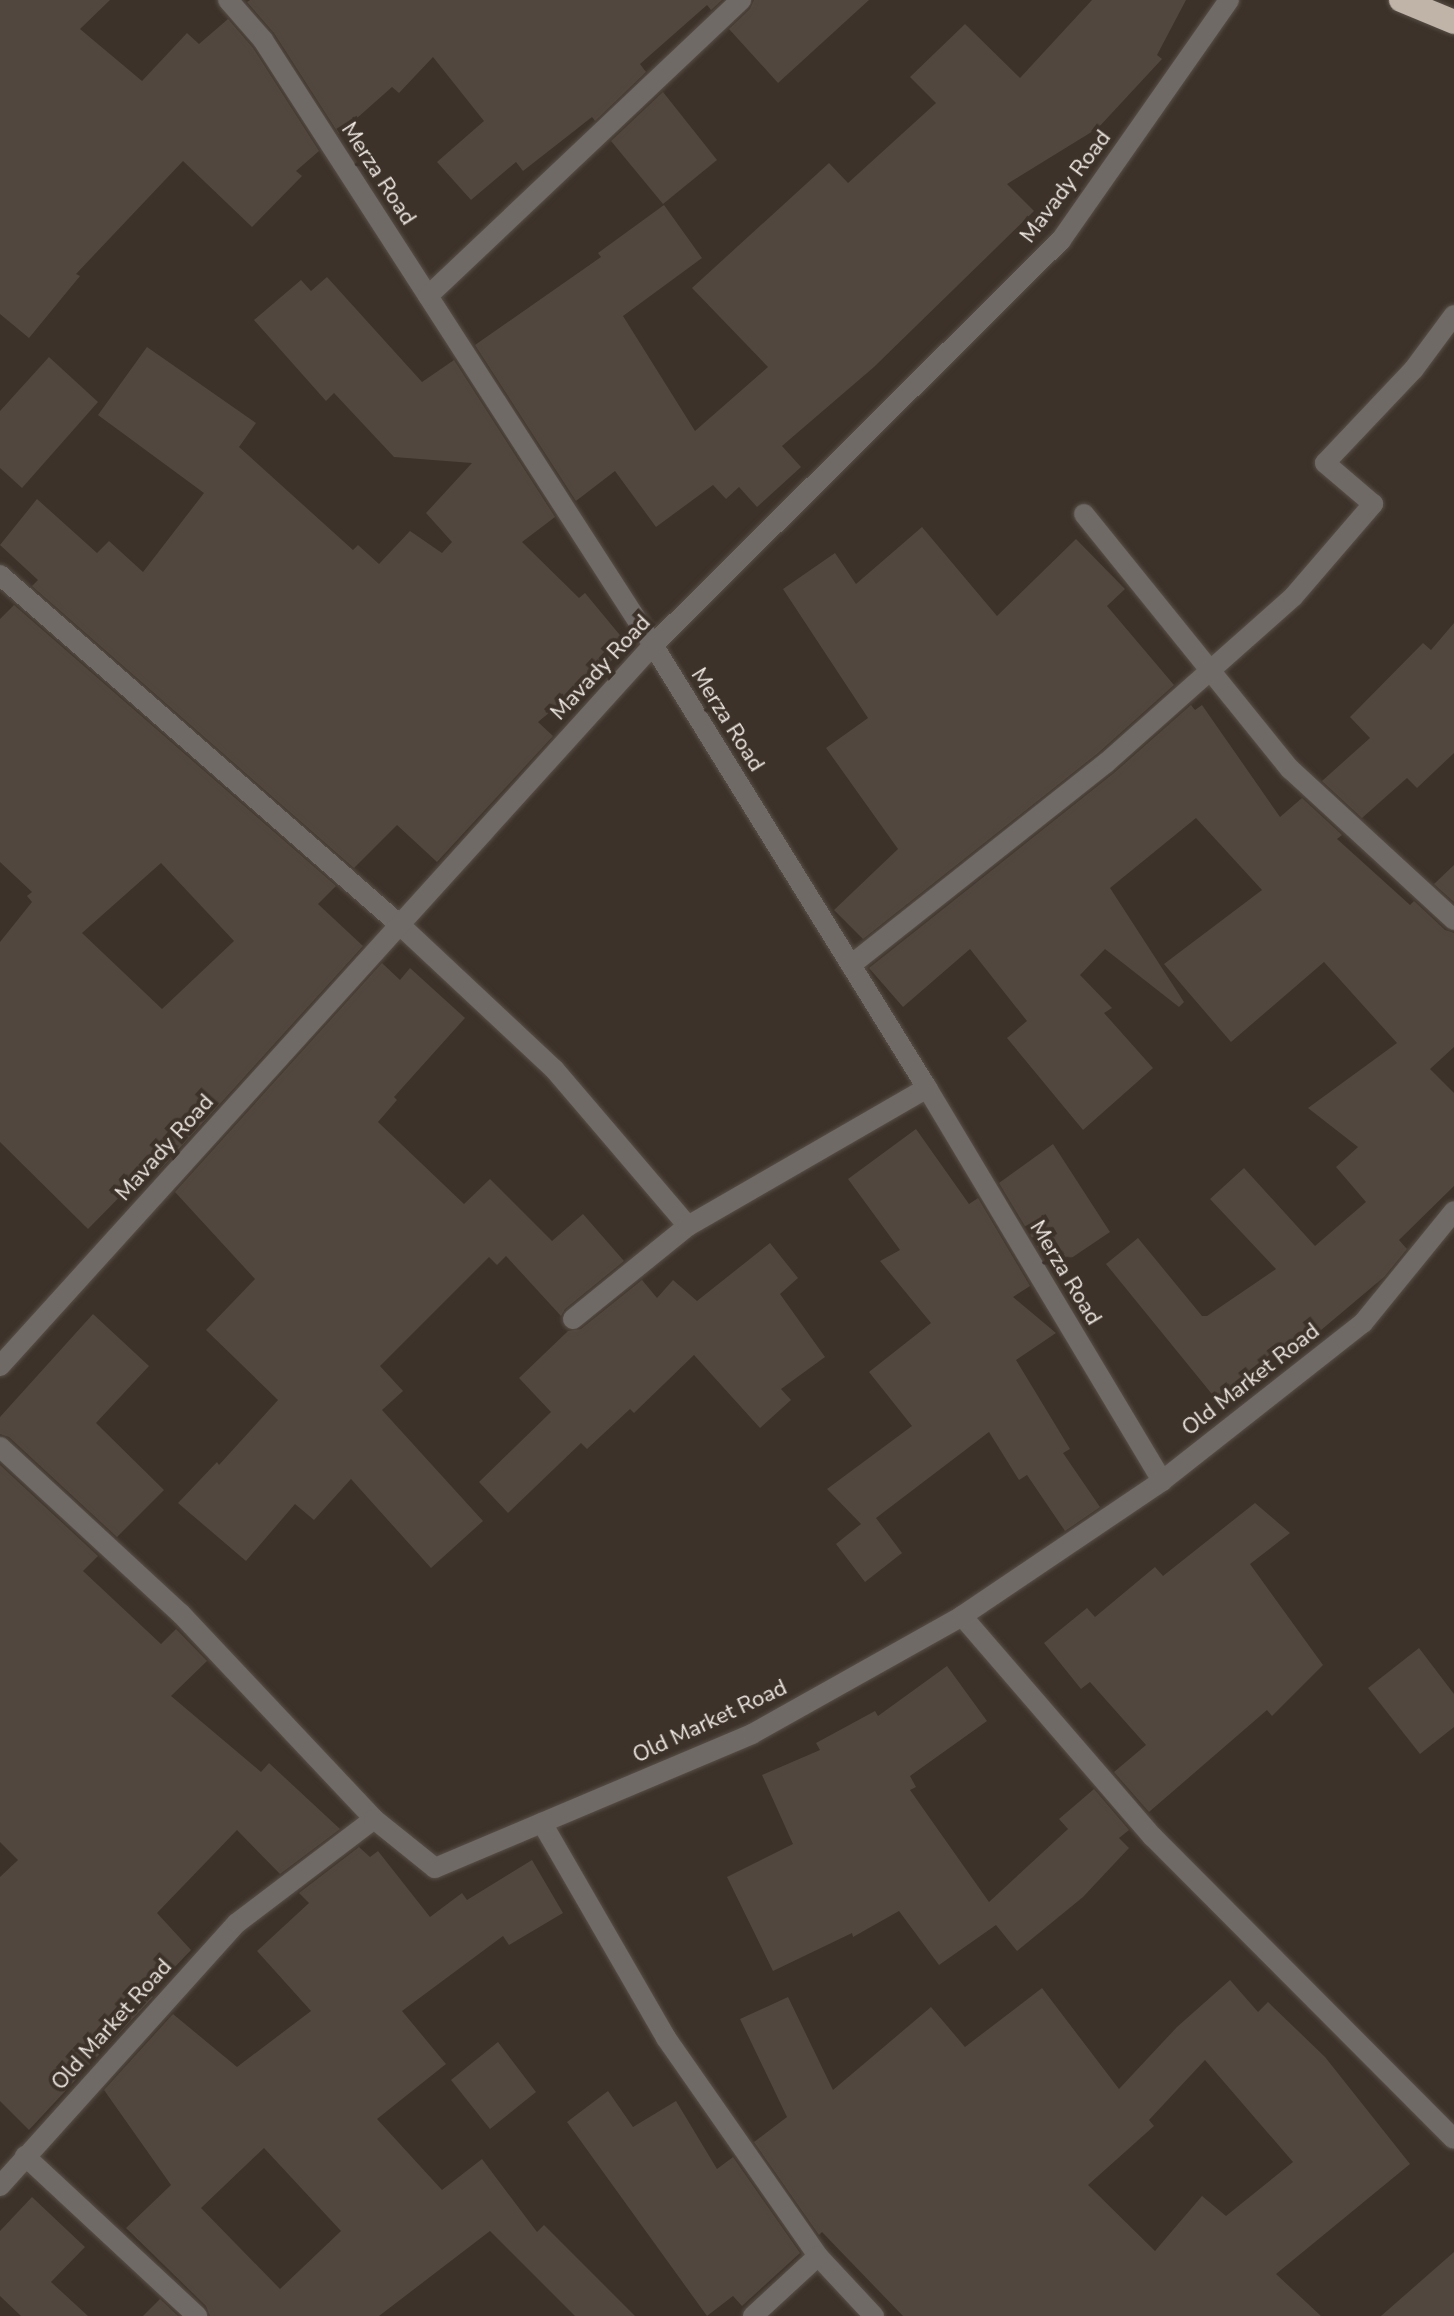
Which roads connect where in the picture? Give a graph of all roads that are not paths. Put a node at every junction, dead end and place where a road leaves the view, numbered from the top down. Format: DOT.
graph roads {
  1 [pos="228,0"];
  2 [pos="741,0"];
  3 [pos="1229,0"];
  4 [pos="1401,0"];
  5 [pos="1454,22"];
  6 [pos="428,296"];
  7 [pos="1454,315"];
  8 [pos="1084,514"];
  9 [pos="0,575"];
  10 [pos="653,645"];
  11 [pos="1212,672"];
  12 [pos="1454,920"];
  13 [pos="400,925"];
  14 [pos="851,965"];
  15 [pos="927,1088"];
  16 [pos="1454,1211"];
  17 [pos="688,1226"];
  18 [pos="573,1319"];
  19 [pos="0,1366"];
  20 [pos="0,1447"];
  21 [pos="1162,1481"];
  22 [pos="962,1616"];
  23 [pos="374,1819"];
  24 [pos="542,1823"];
  25 [pos="1454,2139"];
  26 [pos="25,2156"];
  27 [pos="0,2186"];
  28 [pos="818,2256"];
  29 [pos="197,2316"];
  30 [pos="753,2316"];
  31 [pos="874,2316"];
  1 -- 6 [label="street, Merza Road"];
  2 -- 6 [label="street"];
  3 -- 10 [label="street, Mavady Road"];
  4 -- 5 [label="highway"];
  6 -- 10 [label="street, Merza Road"];
  7 -- 11 [label="street"];
  8 -- 11 [label="street"];
  9 -- 13 [label="street"];
  10 -- 13 [label="street, Mavady Road"];
  10 -- 14 [label="street, Merza Road"];
  11 -- 12 [label="street"];
  11 -- 14 [label="street"];
  13 -- 17 [label="street"];
  13 -- 19 [label="street, Mavady Road"];
  14 -- 15 [label="street, Merza Road"];
  15 -- 17 [label="street"];
  15 -- 21 [label="street, Merza Road"];
  16 -- 21 [label="street, Old Market Road"];
  17 -- 18 [label="street"];
  20 -- 23 [label="street"];
  21 -- 22 [label="street, Old Market Road"];
  22 -- 24 [label="street, Old Market Road"];
  22 -- 25 [label="street"];
  23 -- 24 [label="street, Old Market Road"];
  23 -- 26 [label="street, Old Market Road"];
  24 -- 28 [label="street"];
  26 -- 27 [label="street, Old Market Road"];
  26 -- 29 [label="street"];
  28 -- 30 [label="street"];
  28 -- 31 [label="street"];
}
